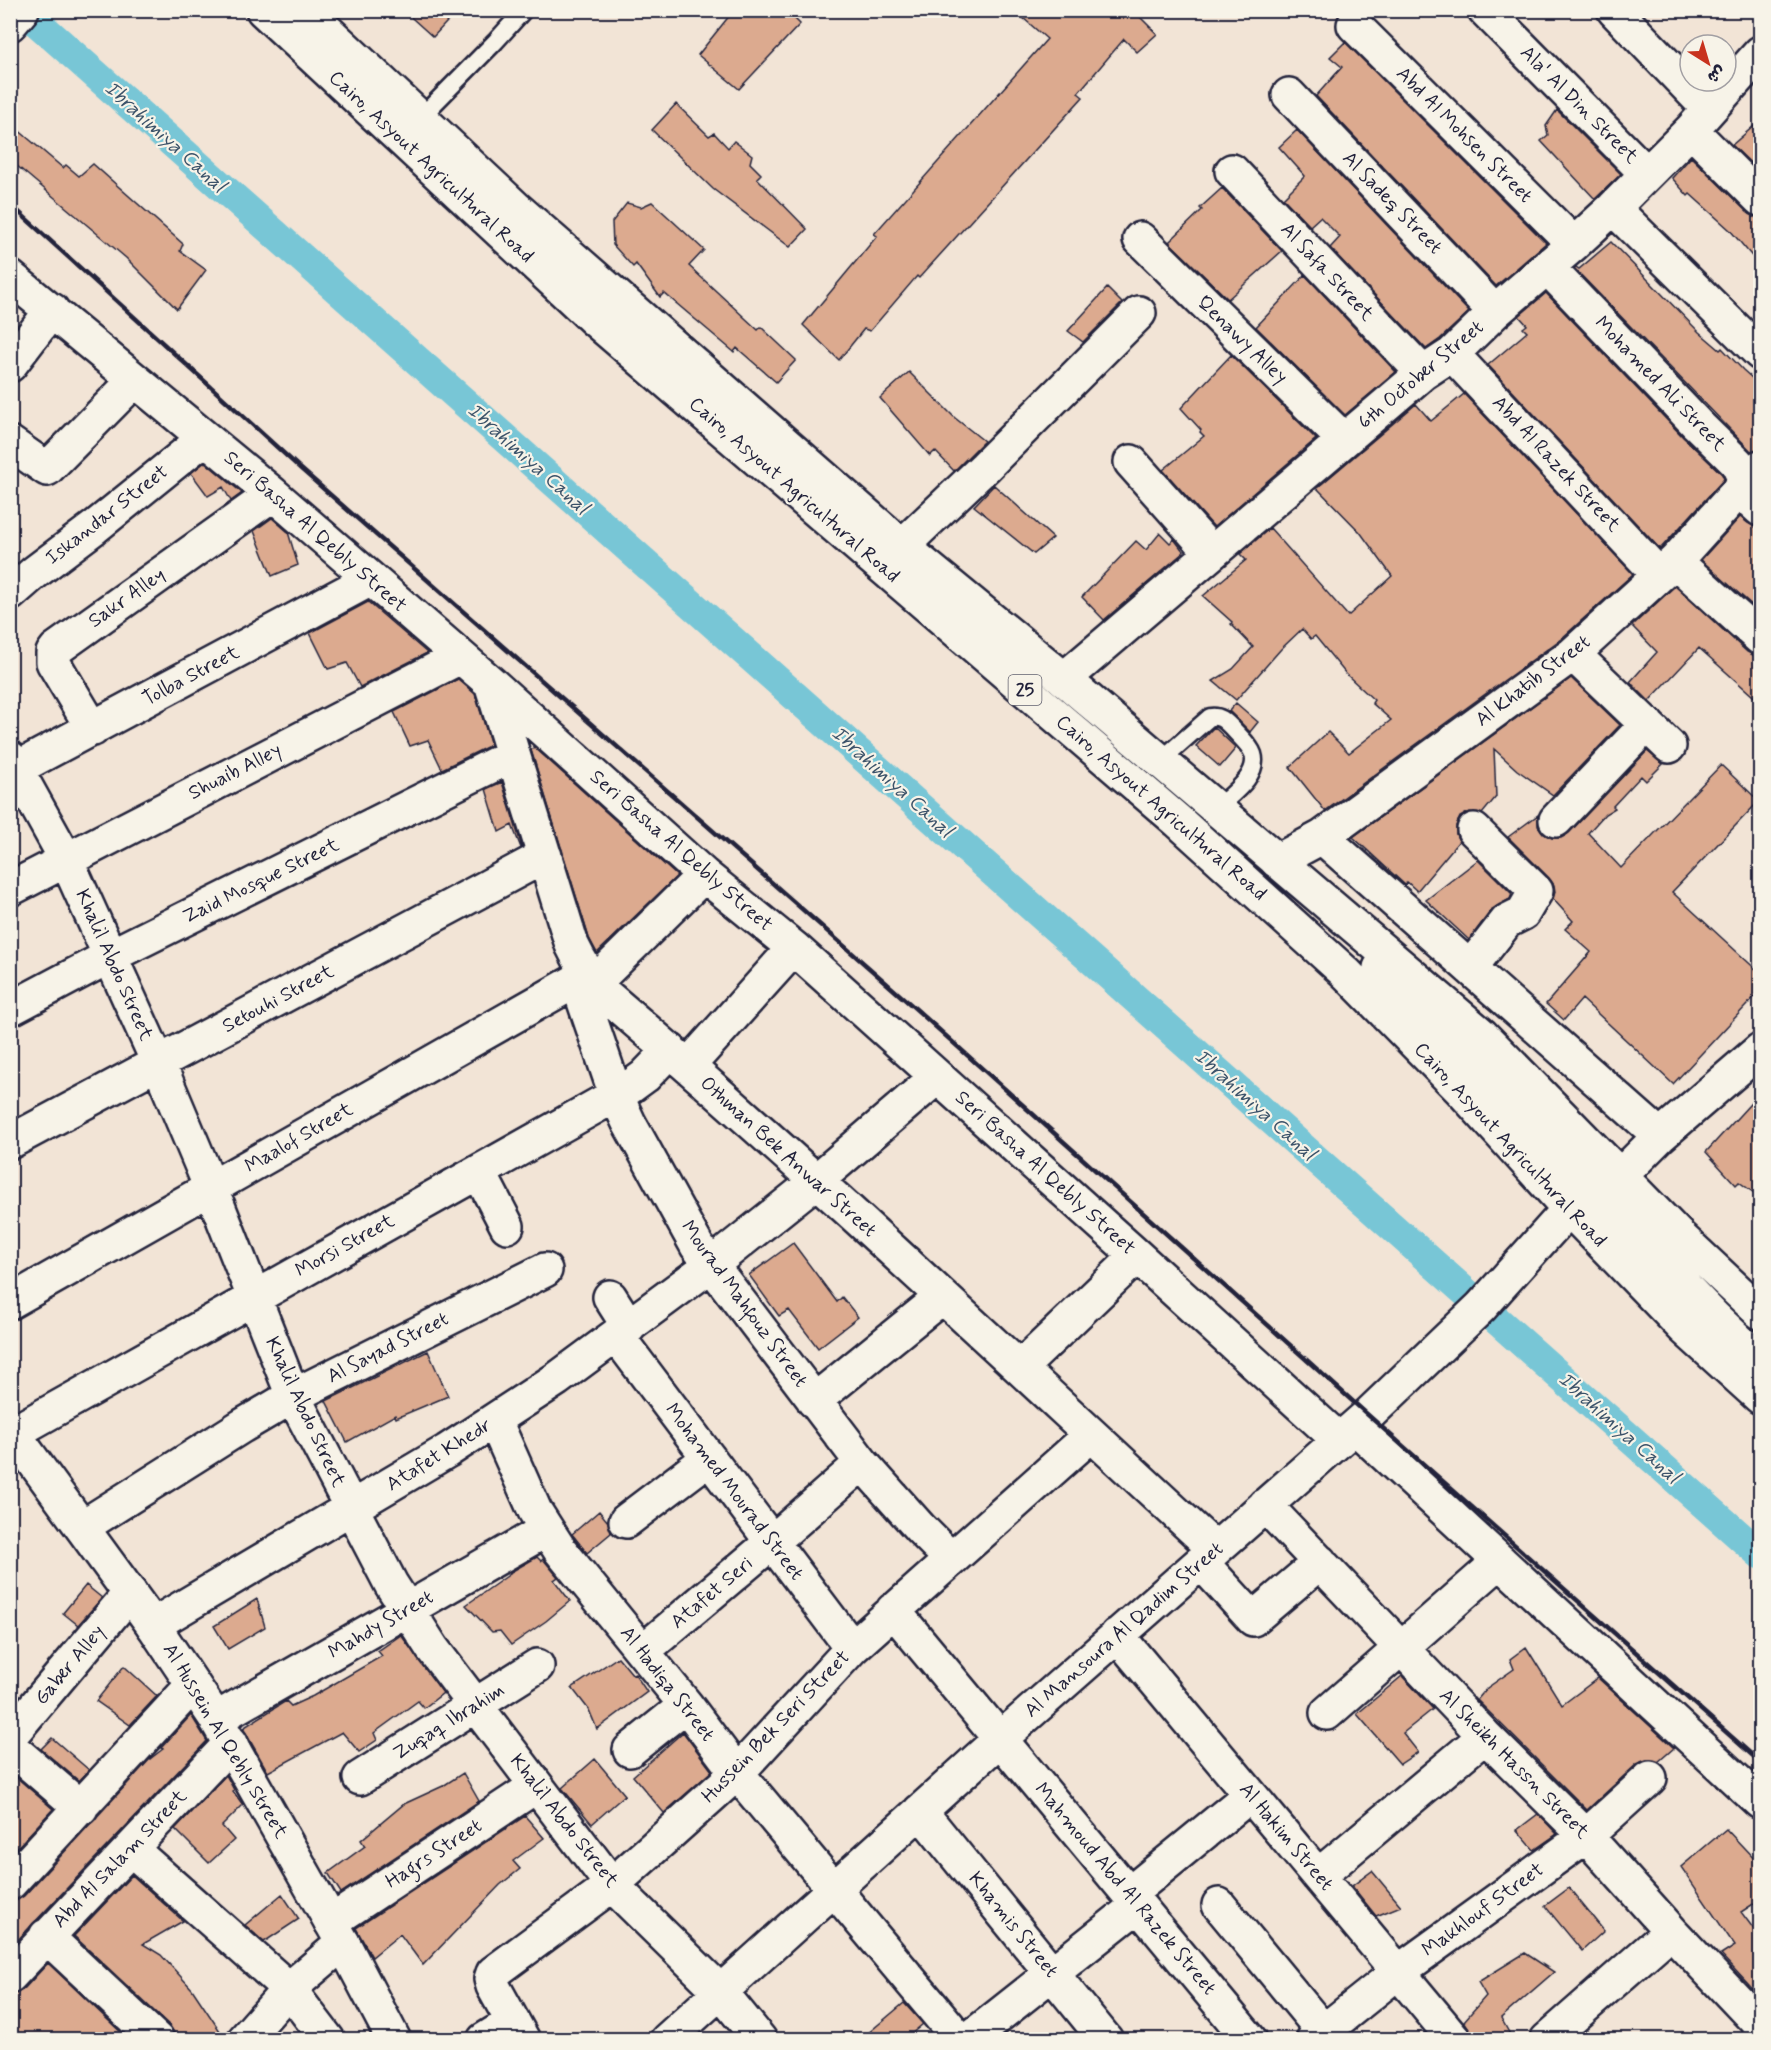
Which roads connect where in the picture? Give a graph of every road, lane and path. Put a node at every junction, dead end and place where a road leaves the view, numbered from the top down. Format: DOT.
graph roads {
  1 [pos="22,10"];
  2 [pos="263,10"];
  3 [pos="305,10"];
  4 [pos="524,10"];
  5 [pos="1485,10"];
  6 [pos="1614,10"];
  7 [pos="10,24"];
  8 [pos="1354,25"];
  9 [pos="1759,57"];
  10 [pos="1289,95"];
  11 [pos="420,118"];
  12 [pos="1700,120"];
  13 [pos="1232,171"];
  14 [pos="1647,174"];
  15 [pos="1761,199"];
  16 [pos="1613,208"];
  17 [pos="1140,239"];
  18 [pos="1574,244"];
  19 [pos="1547,267"];
  20 [pos="10,277"];
  21 [pos="52,310"];
  22 [pos="1495,312"];
  23 [pos="1139,313"];
  24 [pos="1761,353"];
  25 [pos="1452,354"];
  26 [pos="10,365"];
  27 [pos="1423,373"];
  28 [pos="135,380"];
  29 [pos="205,438"];
  30 [pos="1344,440"];
  31 [pos="10,443"];
  32 [pos="1131,462"];
  33 [pos="1756,486"];
  34 [pos="273,495"];
  35 [pos="902,546"];
  36 [pos="1212,553"];
  37 [pos="1667,568"];
  38 [pos="371,579"];
  39 [pos="10,594"];
  40 [pos="1761,638"];
  41 [pos="1573,654"];
  42 [pos="460,657"];
  43 [pos="1064,679"];
  44 [pos="491,683"];
  45 [pos="93,729"];
  46 [pos="513,755"];
  47 [pos="1160,761"];
  48 [pos="13,766"];
  49 [pos="1216,809"];
  50 [pos="1556,820"];
  51 [pos="1474,830"];
  52 [pos="1322,837"];
  53 [pos="545,856"];
  54 [pos="66,859"];
  55 [pos="1276,861"];
  56 [pos="704,875"];
  57 [pos="10,889"];
  58 [pos="794,948"];
  59 [pos="110,956"];
  60 [pos="1470,968"];
  61 [pos="586,979"];
  62 [pos="10,1010"];
  63 [pos="1761,1050"];
  64 [pos="679,1058"];
  65 [pos="158,1062"];
  66 [pos="937,1077"];
  67 [pos="616,1095"];
  68 [pos="1660,1136"];
  69 [pos="10,1142"];
  70 [pos="479,1172"];
  71 [pos="816,1181"];
  72 [pos="211,1188"];
  73 [pos="1594,1192"];
  74 [pos="507,1226"];
  75 [pos="1137,1256"];
  76 [pos="711,1265"];
  77 [pos="545,1270"];
  78 [pos="254,1296"];
  79 [pos="610,1297"];
  80 [pos="942,1297"];
  81 [pos="10,1302"];
  82 [pos="1761,1312"];
  83 [pos="623,1331"];
  84 [pos="1761,1361"];
  85 [pos="1020,1368"];
  86 [pos="293,1396"];
  87 [pos="1761,1398"];
  88 [pos="814,1401"];
  89 [pos="495,1421"];
  90 [pos="12,1431"];
  91 [pos="1347,1434"];
  92 [pos="1091,1435"];
  93 [pos="709,1458"];
  94 [pos="862,1463"];
  95 [pos="1265,1505"];
  96 [pos="351,1508"];
  97 [pos="626,1521"];
  98 [pos="82,1527"];
  99 [pos="546,1530"];
  100 [pos="772,1542"];
  101 [pos="1208,1555"];
  102 [pos="951,1559"];
  103 [pos="1500,1561"];
  104 [pos="1320,1562"];
  105 [pos="130,1593"];
  106 [pos="407,1610"];
  107 [pos="893,1610"];
  108 [pos="153,1625"];
  109 [pos="1117,1635"];
  110 [pos="852,1648"];
  111 [pos="1401,1648"];
  112 [pos="643,1651"];
  113 [pos="537,1666"];
  114 [pos="193,1685"];
  115 [pos="476,1705"];
  116 [pos="686,1705"];
  117 [pos="1327,1713"];
  118 [pos="223,1731"];
  119 [pos="10,1736"];
  120 [pos="1485,1736"];
  121 [pos="1000,1739"];
  122 [pos="10,1747"];
  123 [pos="630,1750"];
  124 [pos="737,1773"];
  125 [pos="360,1778"];
  126 [pos="1650,1778"];
  127 [pos="536,1786"];
  128 [pos="1250,1795"];
  129 [pos="1761,1802"];
  130 [pos="81,1808"];
  131 [pos="920,1811"];
  132 [pos="1586,1836"];
  133 [pos="130,1849"];
  134 [pos="1318,1876"];
  135 [pos="10,1883"];
  136 [pos="612,1886"];
  137 [pos="835,1888"];
  138 [pos="1134,1899"];
  139 [pos="1219,1905"];
  140 [pos="337,1932"];
  141 [pos="1671,1932"];
  142 [pos="46,1936"];
  143 [pos="1398,1972"];
  144 [pos="1052,1973"];
  145 [pos="10,1976"];
  146 [pos="289,1989"];
  147 [pos="720,1991"];
  148 [pos="1761,2025"];
  149 [pos="518,2031"];
  150 [pos="1318,2036"];
  151 [pos="157,2040"];
  152 [pos="244,2040"];
  153 [pos="328,2040"];
  154 [pos="394,2040"];
  155 [pos="484,2040"];
  156 [pos="667,2040"];
  157 [pos="760,2040"];
  158 [pos="960,2040"];
  159 [pos="968,2040"];
  160 [pos="1106,2040"];
  161 [pos="1250,2040"];
  162 [pos="1455,2040"];
  163 [pos="1547,2040"];
  1 -- 7 [label="main road"];
  2 -- 73 [label="main road, Cairo, Asyout Agricultural Road / 25"];
  3 -- 11 [label="main road, Cairo, Asyout Agricultural Road / 25"];
  4 -- 11 [label="lane"];
  5 -- 14 [label="main road, Ala' Al Din Street"];
  6 -- 12 [label="main road"];
  8 -- 18 [label="main road, Abd Al Mohsen Street"];
  9 -- 12 [label="main road, 6th October Street"];
  10 -- 22 [label="main road, Al Sadeq Street"];
  11 -- 35 [label="main road, Cairo, Asyout Agricultural Road / 25"];
  12 -- 14 [label="main road, 6th October Street"];
  12 -- 15 [label="main road"];
  13 -- 27 [label="main road, Al Safa Street"];
  14 -- 16 [label="main road, 6th October Street"];
  16 -- 18 [label="main road, 6th October Street"];
  16 -- 24 [label="main road"];
  17 -- 30 [label="main road, Qenawy Alley"];
  18 -- 19 [label="main road, 6th October Street"];
  19 -- 22 [label="main road, 6th October Street"];
  19 -- 33 [label="main road, Mohamed Ali Street"];
  20 -- 21 [label="main road, Seri Basha Al Qebly Street"];
  21 -- 26 [label="main road"];
  21 -- 28 [label="main road, Seri Basha Al Qebly Street"];
  22 -- 25 [label="main road, 6th October Street"];
  23 -- 35 [label="main road"];
  25 -- 27 [label="main road, 6th October Street"];
  25 -- 37 [label="main road, Abd Al Razek Street"];
  27 -- 30 [label="main road, 6th October Street"];
  28 -- 29 [label="main road, Seri Basha Al Qebly Street"];
  28 -- 31 [label="main road"];
  29 -- 34 [label="main road, Seri Basha Al Qebly Street"];
  29 -- 39 [label="main road, Iskandar Street"];
  30 -- 36 [label="main road, 6th October Street"];
  32 -- 36 [label="main road"];
  33 -- 37 [label="main road, Al Khatib Street"];
  34 -- 38 [label="main road, Seri Basha Al Qebly Street"];
  34 -- 45 [label="main road, Sakr Alley"];
  35 -- 43 [label="main road, Cairo, Asyout Agricultural Road / 25"];
  36 -- 43 [label="main road, 6th October Street"];
  37 -- 40 [label="main road, Abd Al Razek Street"];
  37 -- 41 [label="main road, Al Khatib Street"];
  38 -- 42 [label="main road, Seri Basha Al Qebly Street"];
  38 -- 45 [label="main road, Tolba Street"];
  41 -- 50 [label="main road"];
  41 -- 52 [label="main road, Al Khatib Street"];
  42 -- 44 [label="main road, Seri Basha Al Qebly Street"];
  42 -- 54 [label="main road, Shuaib Alley"];
  43 -- 47 [label="main road, Cairo, Asyout Agricultural Road / 25"];
  44 -- 46 [label="main road, Othman Bek Anwar Street"];
  44 -- 56 [label="main road, Seri Basha Al Qebly Street"];
  45 -- 48 [label="main road, Tolba Street"];
  46 -- 53 [label="main road, Othman Bek Anwar Street"];
  46 -- 59 [label="main road, Zaid Mosque Street"];
  47 -- 49 [label="main road, Cairo, Asyout Agricultural Road / 25"];
  47 -- 49 [label="lane"];
  48 -- 54 [label="main road, Khalil Abdo Street"];
  49 -- 55 [label="main road, Cairo, Asyout Agricultural Road / 25"];
  51 -- 60 [label="main road"];
  52 -- 55 [label="main road, Al Khatib Street"];
  52 -- 60 [label="main road"];
  53 -- 61 [label="main road, Othman Bek Anwar Street"];
  53 -- 65 [label="main road, Setouhi Street"];
  54 -- 57 [label="main road, Shuaib Alley"];
  54 -- 59 [label="main road, Khalil Abdo Street"];
  55 -- 73 [label="main road, Cairo, Asyout Agricultural Road / 25"];
  56 -- 58 [label="main road, Seri Basha Al Qebly Street"];
  56 -- 61 [label="main road, Maalof Street"];
  58 -- 64 [label="main road, Morsi Street"];
  58 -- 66 [label="main road, Seri Basha Al Qebly Street"];
  59 -- 62 [label="main road, Zaid Mosque Street"];
  59 -- 65 [label="main road, Khalil Abdo Street"];
  60 -- 68 [label="main road"];
  61 -- 64 [label="main road, Othman Bek Anwar Street"];
  61 -- 67 [label="main road, Mourad Mahfouz Street"];
  61 -- 72 [label="main road, Maalof Street"];
  63 -- 68 [label="main road, Al Mansoura Al Qadim Street"];
  64 -- 67 [label="main road, Morsi Street"];
  64 -- 71 [label="main road, Othman Bek Anwar Street"];
  65 -- 69 [label="main road, Setouhi Street"];
  65 -- 72 [label="main road, Khalil Abdo Street"];
  66 -- 71 [label="main road, Atafet Khedr"];
  66 -- 75 [label="main road, Seri Basha Al Qebly Street"];
  67 -- 70 [label="main road, Morsi Street"];
  67 -- 76 [label="main road, Mourad Mahfouz Street"];
  68 -- 73 [label="main road, Al Mansoura Al Qadim Street"];
  70 -- 74 [label="main road"];
  70 -- 78 [label="main road, Morsi Street"];
  71 -- 76 [label="main road, Atafet Khedr"];
  71 -- 80 [label="main road, Othman Bek Anwar Street"];
  72 -- 78 [label="main road, Khalil Abdo Street"];
  72 -- 81 [label="main road, Maalof Street"];
  73 -- 82 [label="main road, Cairo, Asyout Agricultural Road / 25"];
  73 -- 84 [label="main road"];
  73 -- 87 [label="main road, Cairo, Asyout Agricultural Road / 25"];
  73 -- 91 [label="main road, Al Mansoura Al Qadim Street"];
  75 -- 85 [label="main road"];
  75 -- 91 [label="main road, Seri Basha Al Qebly Street"];
  76 -- 83 [label="main road, Atafet Khedr"];
  76 -- 88 [label="main road, Mourad Mahfouz Street"];
  77 -- 86 [label="main road, Al Sayad Street"];
  78 -- 86 [label="main road, Khalil Abdo Street"];
  78 -- 90 [label="main road, Morsi Street"];
  79 -- 83 [label="main road, Mohamed Mourad Street"];
  80 -- 85 [label="main road, Othman Bek Anwar Street"];
  80 -- 88 [label="main road"];
  83 -- 89 [label="main road, Atafet Khedr"];
  83 -- 93 [label="main road, Mohamed Mourad Street"];
  85 -- 92 [label="main road, Othman Bek Anwar Street"];
  86 -- 96 [label="main road, Khalil Abdo Street"];
  86 -- 98 [label="main road, Al Sayad Street"];
  88 -- 94 [label="main road, Mourad Mahfouz Street"];
  89 -- 96 [label="main road, Atafet Khedr"];
  89 -- 99 [label="main road, Al Hadiqa Street"];
  90 -- 98 [label="main road, Al Hussein Al Qebly Street"];
  91 -- 95 [label="main road, Al Mansoura Al Qadim Street"];
  91 -- 103 [label="main road, Seri Basha Al Qebly Street"];
  92 -- 101 [label="main road, Othman Bek Anwar Street"];
  92 -- 102 [label="main road, Hussein Bek Seri Street"];
  93 -- 97 [label="main road"];
  93 -- 100 [label="main road, Mohamed Mourad Street"];
  94 -- 100 [label="main road, Atafet Seri"];
  94 -- 102 [label="main road, Mourad Mahfouz Street"];
  95 -- 101 [label="main road, Al Mansoura Al Qadim Street"];
  95 -- 104 [label="main road, Al Sheikh Hassn Street"];
  96 -- 106 [label="main road, Khalil Abdo Street"];
  96 -- 108 [label="main road, Atafet Khedr"];
  98 -- 105 [label="main road, Al Hussein Al Qebly Street"];
  99 -- 106 [label="main road, Mahdy Street"];
  99 -- 112 [label="main road, Al Hadiqa Street"];
  100 -- 110 [label="main road, Mohamed Mourad Street"];
  100 -- 112 [label="main road, Atafet Seri"];
  101 -- 104 [label="main road, Othman Bek Anwar Street"];
  101 -- 109 [label="main road, Al Mansoura Al Qadim Street"];
  102 -- 107 [label="main road, Hussein Bek Seri Street"];
  103 -- 111 [label="main road"];
  103 -- 129 [label="main road, Seri Basha Al Qebly Street"];
  104 -- 111 [label="main road, Al Sheikh Hassn Street"];
  105 -- 108 [label="main road, Al Hussein Al Qebly Street"];
  105 -- 119 [label="main road, Gaber Alley"];
  106 -- 115 [label="main road, Khalil Abdo Street"];
  106 -- 118 [label="main road, Mahdy Street"];
  107 -- 110 [label="main road, Hussein Bek Seri Street"];
  107 -- 121 [label="main road, Mahmoud Abd Al Razek Street"];
  108 -- 114 [label="main road, Al Hussein Al Qebly Street"];
  109 -- 121 [label="main road, Al Mansoura Al Qadim Street"];
  109 -- 128 [label="main road, Al Hakim Street"];
  110 -- 124 [label="main road, Hussein Bek Seri Street"];
  111 -- 117 [label="main road"];
  111 -- 120 [label="main road, Al Sheikh Hassn Street"];
  112 -- 116 [label="main road, Al Hadiqa Street"];
  113 -- 115 [label="main road, Zuqaq Ibrahim"];
  114 -- 118 [label="main road, Al Hussein Al Qebly Street"];
  114 -- 130 [label="main road"];
  115 -- 125 [label="main road, Zuqaq Ibrahim"];
  115 -- 127 [label="main road, Khalil Abdo Street"];
  116 -- 123 [label="main road"];
  116 -- 124 [label="main road, Al Hadiqa Street"];
  118 -- 133 [label="main road, Abd Al Salam Street"];
  118 -- 140 [label="main road, Al Hussein Al Qebly Street"];
  120 -- 132 [label="main road, Al Sheikh Hassn Street"];
  120 -- 134 [label="main road"];
  121 -- 131 [label="main road, Al Mansoura Al Qadim Street"];
  121 -- 138 [label="main road, Mahmoud Abd Al Razek Street"];
  122 -- 130 [label="main road"];
  124 -- 136 [label="main road, Hussein Bek Seri Street"];
  124 -- 137 [label="main road, Al Hadiqa Street"];
  126 -- 132 [label="main road, Makhlouf Street"];
  127 -- 136 [label="main road, Khalil Abdo Street"];
  127 -- 140 [label="main road, Hagrs Street"];
  128 -- 134 [label="main road, Al Hakim Street"];
  128 -- 138 [label="main road"];
  130 -- 135 [label="main road"];
  131 -- 137 [label="main road, Al Mansoura Al Qadim Street"];
  131 -- 144 [label="main road, Khamis Street"];
  132 -- 141 [label="main road, Al Sheikh Hassn Street"];
  132 -- 143 [label="main road, Makhlouf Street"];
  133 -- 142 [label="main road, Abd Al Salam Street"];
  133 -- 146 [label="main road"];
  134 -- 143 [label="main road, Al Hakim Street"];
  136 -- 147 [label="main road, Khalil Abdo Street"];
  136 -- 149 [label="main road, Hussein Bek Seri Street"];
  137 -- 147 [label="main road, Al Mansoura Al Qadim Street"];
  137 -- 158 [label="main road, Al Hadiqa Street"];
  138 -- 144 [label="main road"];
  138 -- 161 [label="main road, Mahmoud Abd Al Razek Street"];
  139 -- 150 [label="main road"];
  140 -- 146 [label="main road, Hagrs Street"];
  140 -- 154 [label="main road, Al Hussein Al Qebly Street"];
  141 -- 148 [label="main road, Al Sheikh Hassn Street"];
  141 -- 163 [label="main road"];
  142 -- 145 [label="main road, Abd Al Salam Street"];
  142 -- 151 [label="main road"];
  143 -- 150 [label="main road, Makhlouf Street"];
  143 -- 162 [label="main road, Al Hakim Street"];
  144 -- 159 [label="main road"];
  144 -- 160 [label="main road, Khamis Street"];
  146 -- 152 [label="main road, Hagrs Street"];
  146 -- 153 [label="main road"];
  147 -- 156 [label="main road, Al Mansoura Al Qadim Street"];
  147 -- 157 [label="main road, Khalil Abdo Street"];
  149 -- 155 [label="main road"];
}
